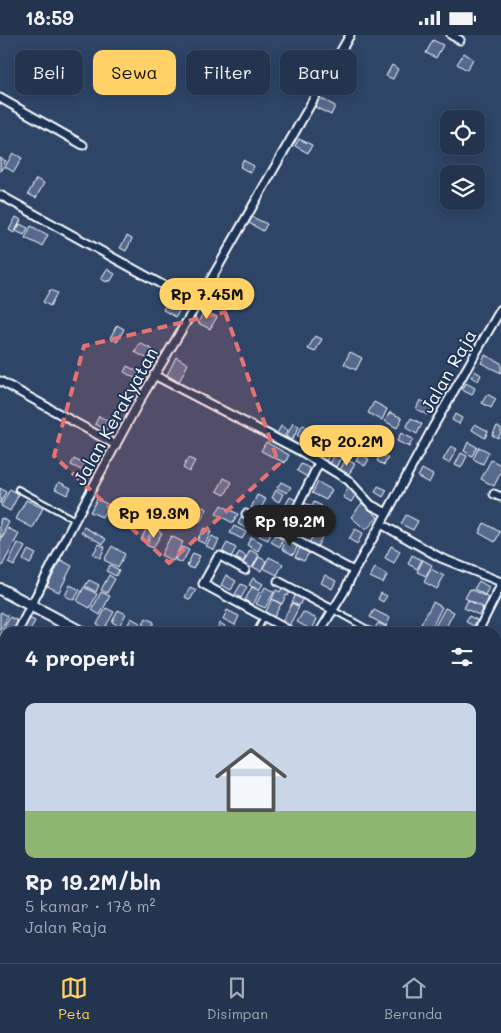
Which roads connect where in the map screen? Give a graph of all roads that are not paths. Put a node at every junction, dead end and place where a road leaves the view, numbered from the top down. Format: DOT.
graph roads {
  1 [pos="350,35"];
  2 [pos="451,35"];
  3 [pos="460,40"];
  4 [pos="0,98"];
  5 [pos="83,145"];
  6 [pos="0,195"];
  7 [pos="197,304"];
  8 [pos="501,309"];
  9 [pos="154,375"];
  10 [pos="0,381"];
  11 [pos="116,445"];
  12 [pos="319,463"];
  13 [pos="18,489"];
  14 [pos="387,513"];
  15 [pos="246,514"];
  16 [pos="75,520"];
  17 [pos="381,524"];
  18 [pos="284,533"];
  19 [pos="245,570"];
  20 [pos="354,571"];
  21 [pos="278,581"];
  22 [pos="501,584"];
  23 [pos="0,589"];
  24 [pos="31,605"];
  25 [pos="333,610"];
  26 [pos="264,617"];
  27 [pos="20,627"];
  28 [pos="71,627"];
  29 [pos="259,627"];
  30 [pos="283,627"];
  31 [pos="323,627"];
  32 [pos="364,627"];
  33 [pos="480,627"];
  1 -- 7 [label="street, Jalan Kerakyatan"];
  2 -- 3 [label="street"];
  4 -- 5 [label="street"];
  6 -- 7 [label="street"];
  7 -- 9 [label="street, Jalan Kerakyatan"];
  8 -- 14 [label="street, Jalan Raja"];
  9 -- 11 [label="street, Jalan Kerakyatan"];
  9 -- 12 [label="street"];
  10 -- 11 [label="street"];
  11 -- 16 [label="street, Jalan Kerakyatan"];
  12 -- 14 [label="street"];
  12 -- 18 [label="street"];
  13 -- 16 [label="lane"];
  14 -- 17 [label="street, Jalan Raja"];
  15 -- 18 [label="street"];
  16 -- 24 [label="street, Jalan Kerakyatan"];
  17 -- 20 [label="street, Jalan Raja"];
  17 -- 22 [label="street"];
  18 -- 20 [label="street"];
  19 -- 26 [label="street"];
  20 -- 25 [label="street, Jalan Raja"];
  21 -- 25 [label="street"];
  22 -- 33 [label="street"];
  23 -- 24 [label="street"];
  24 -- 27 [label="street, Jalan Kerakyatan"];
  24 -- 28 [label="street"];
  25 -- 31 [label="street, Jalan Raja"];
  25 -- 32 [label="lane"];
  26 -- 29 [label="lane"];
  26 -- 30 [label="street"];
}
